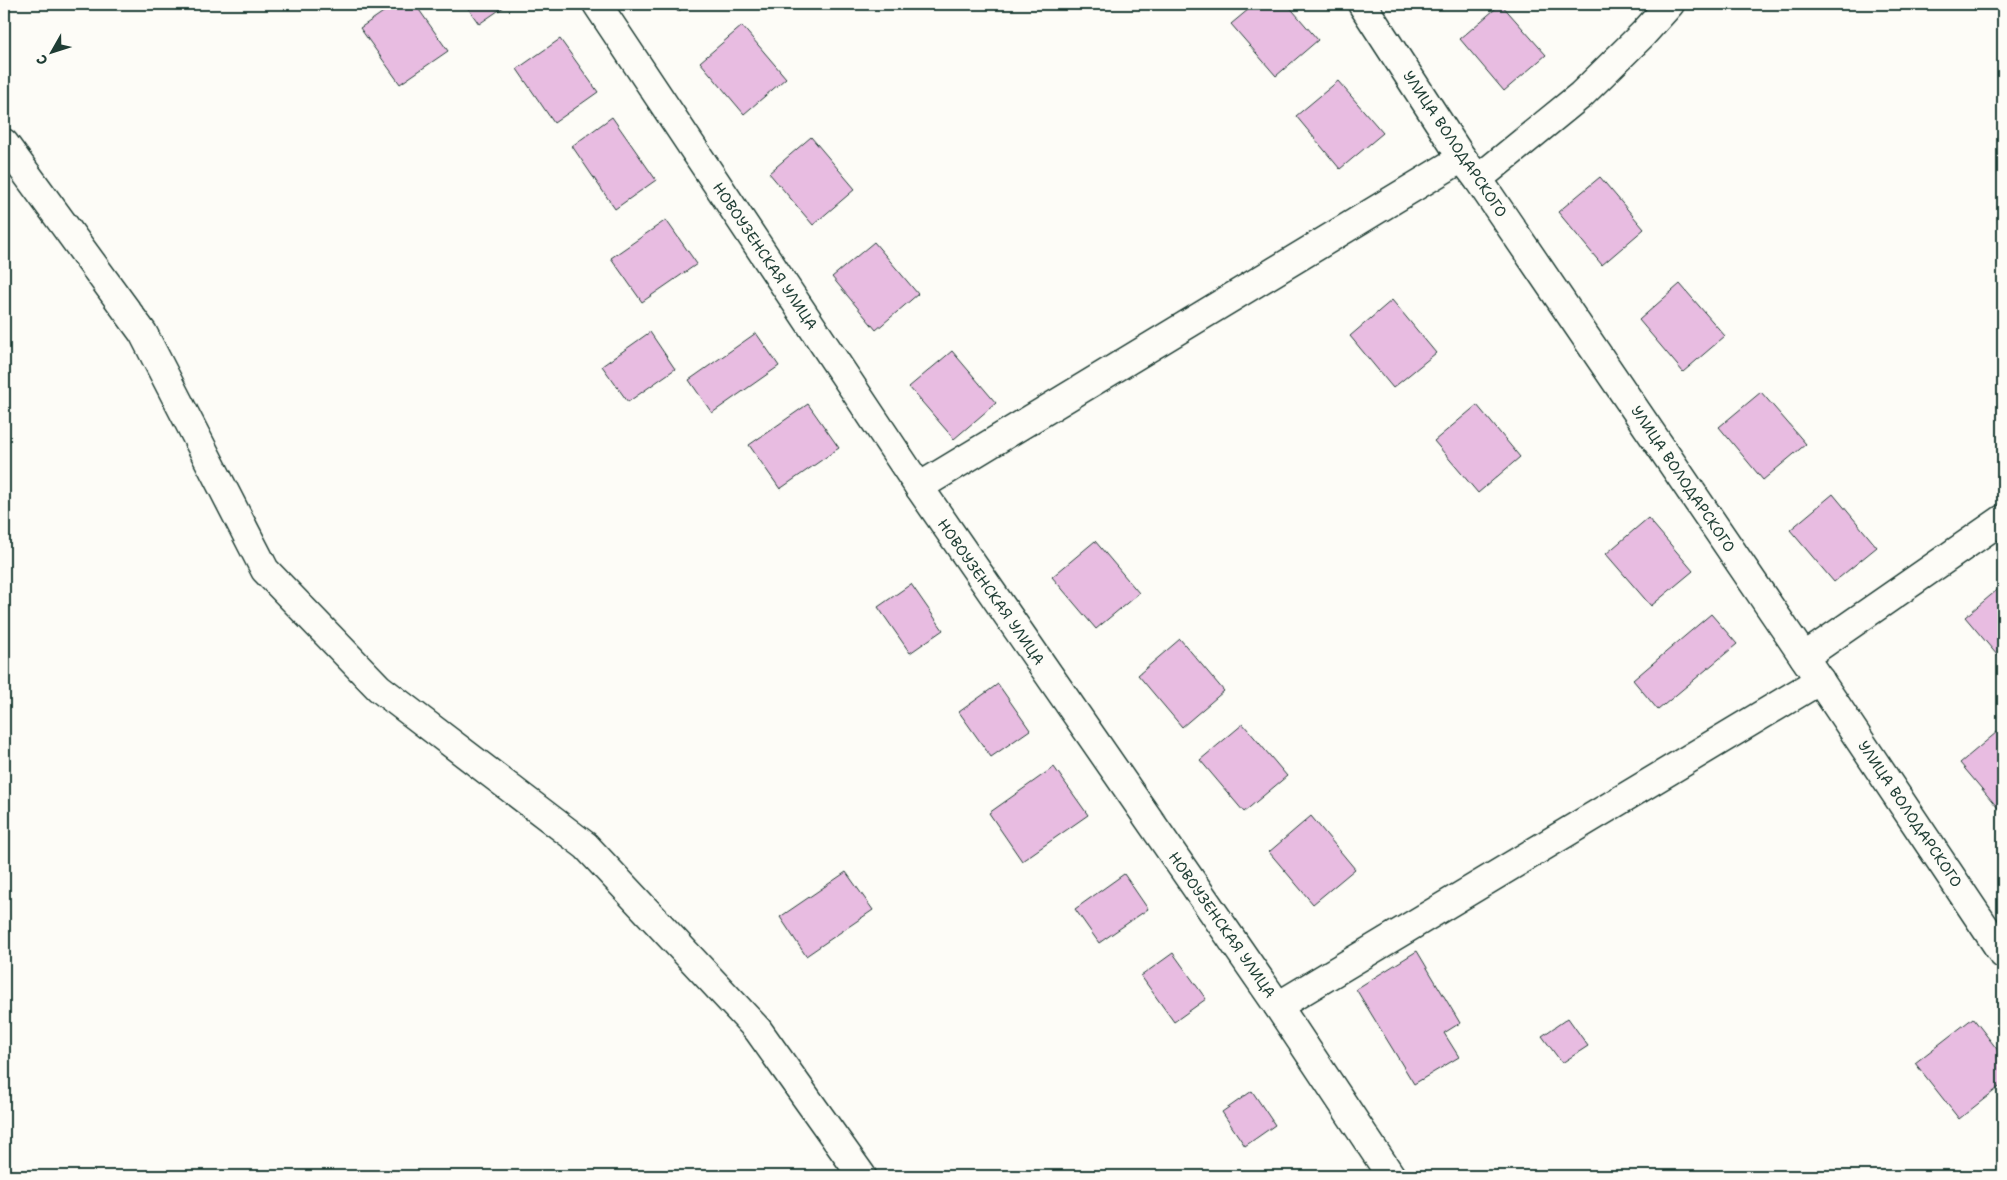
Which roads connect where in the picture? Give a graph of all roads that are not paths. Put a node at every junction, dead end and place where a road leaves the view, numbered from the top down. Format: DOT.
graph roads {
  1 [pos="597,4"];
  2 [pos="1362,4"];
  3 [pos="1670,4"];
  4 [pos="4,143"];
  5 [pos="1462,158"];
  6 [pos="1478,179"];
  7 [pos="919,487"];
  8 [pos="2003,518"];
  9 [pos="1804,657"];
  10 [pos="1820,680"];
  11 [pos="2003,954"];
  12 [pos="1278,1006"];
  13 [pos="862,1176"];
  14 [pos="1391,1176"];
  1 -- 7 [label="street, НОВОУЗЕНСКАЯ УЛИЦА"];
  2 -- 5 [label="street, УЛИЦА ВОЛОДАРСКОГО"];
  3 -- 6 [label="street"];
  4 -- 13 [label="street"];
  5 -- 6 [label="street, УЛИЦА ВОЛОДАРСКОГО"];
  5 -- 7 [label="street"];
  6 -- 9 [label="street, УЛИЦА ВОЛОДАРСКОГО"];
  7 -- 12 [label="street, НОВОУЗЕНСКАЯ УЛИЦА"];
  8 -- 9 [label="street"];
  9 -- 10 [label="street, УЛИЦА ВОЛОДАРСКОГО"];
  10 -- 11 [label="street, УЛИЦА ВОЛОДАРСКОГО"];
  10 -- 12 [label="street"];
  12 -- 14 [label="street, НОВОУЗЕНСКАЯ УЛИЦА"];
}
